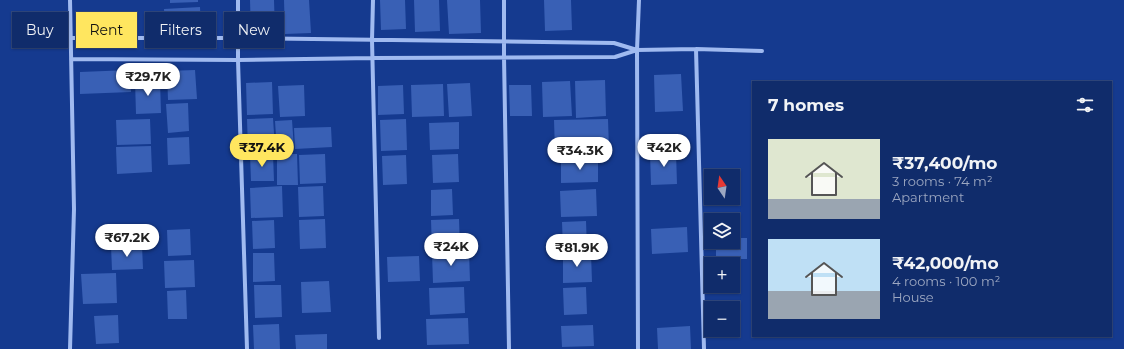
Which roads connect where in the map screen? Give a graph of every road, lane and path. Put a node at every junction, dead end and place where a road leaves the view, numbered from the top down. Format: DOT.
graph roads {
  1 [pos="70,0"];
  2 [pos="238,0"];
  3 [pos="373,0"];
  4 [pos="504,0"];
  5 [pos="639,0"];
  6 [pos="238,12"];
  7 [pos="71,38"];
  8 [pos="224,38"];
  9 [pos="284,39"];
  10 [pos="372,40"];
  11 [pos="504,42"];
  12 [pos="237,48"];
  13 [pos="696,49"];
  14 [pos="637,50"];
  15 [pos="762,50"];
  16 [pos="504,57"];
  17 [pos="373,58"];
  18 [pos="71,59"];
  19 [pos="238,60"];
  20 [pos="379,338"];
  21 [pos="70,349"];
  22 [pos="247,349"];
  23 [pos="509,349"];
  24 [pos="638,349"];
  25 [pos="704,349"];
  1 -- 7 [label="street"];
  2 -- 6 [label="street"];
  3 -- 10 [label="street"];
  4 -- 11 [label="street"];
  5 -- 14 [label="street"];
  7 -- 8 [label="street"];
  7 -- 18 [label="street"];
  9 -- 10 [label="street"];
  10 -- 11 [label="street"];
  10 -- 17 [label="street"];
  11 -- 14 [label="street"];
  11 -- 16 [label="street"];
  12 -- 19 [label="street"];
  13 -- 14 [label="street"];
  13 -- 15 [label="street"];
  13 -- 25 [label="street"];
  14 -- 16 [label="street"];
  14 -- 24 [label="street"];
  16 -- 17 [label="street"];
  16 -- 23 [label="street"];
  17 -- 19 [label="street"];
  17 -- 20 [label="street"];
  18 -- 19 [label="street"];
  18 -- 21 [label="street"];
  19 -- 22 [label="street"];
}
